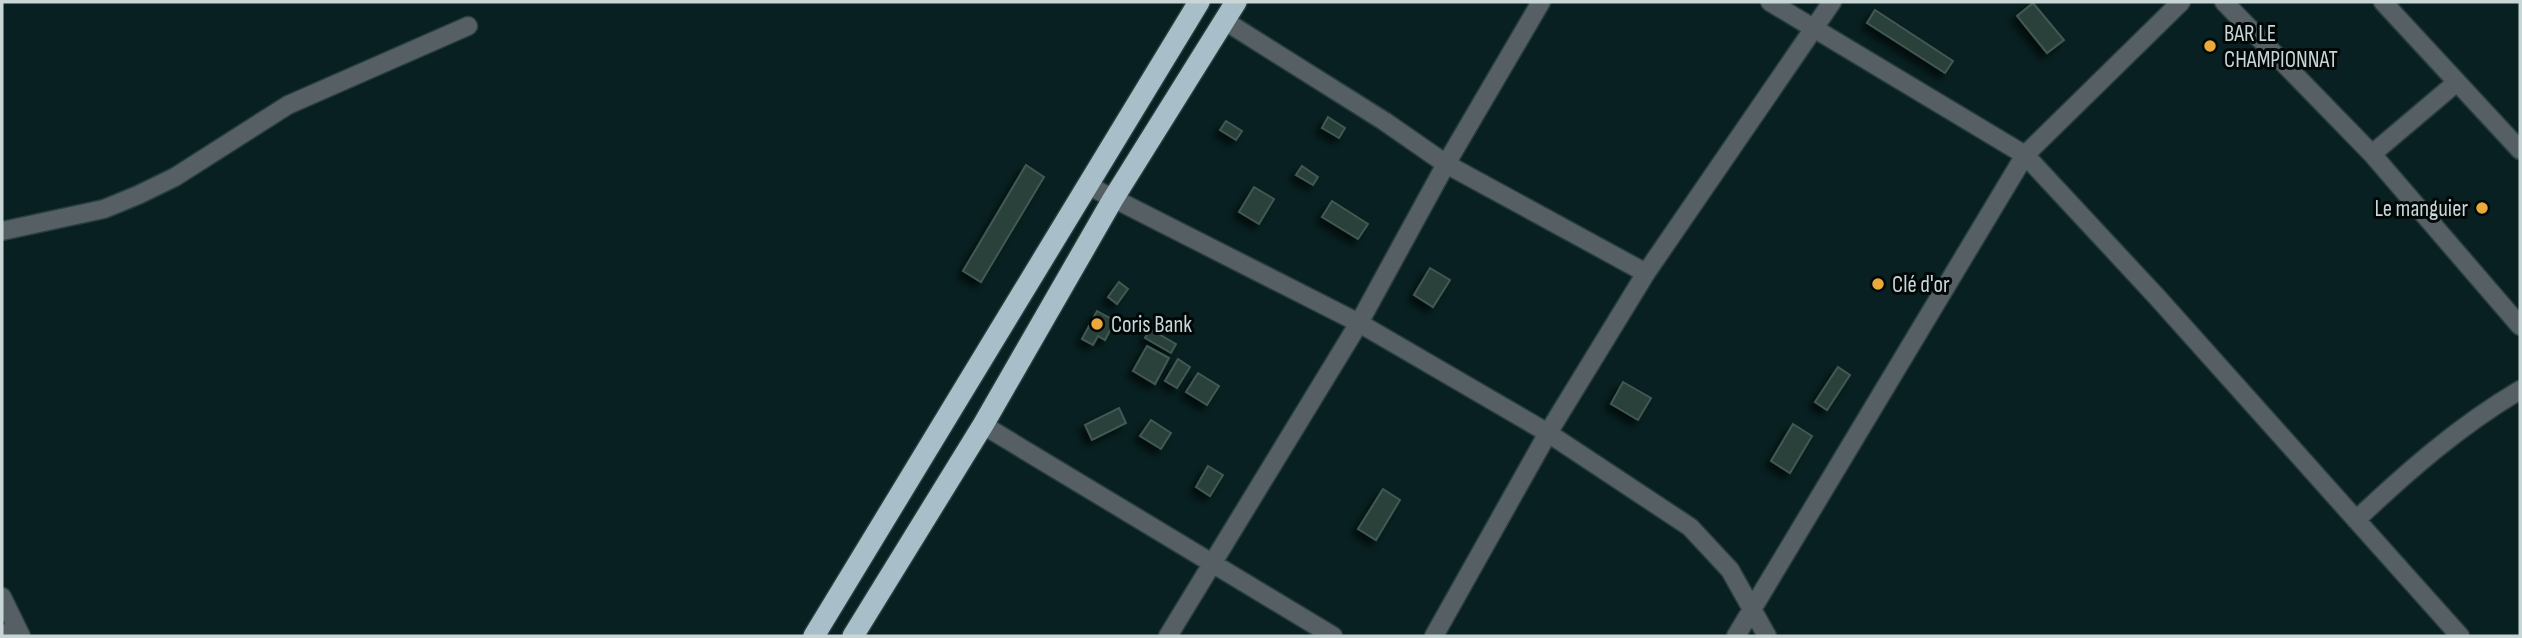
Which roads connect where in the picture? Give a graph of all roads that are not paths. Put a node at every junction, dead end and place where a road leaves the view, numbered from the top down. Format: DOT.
graph roads {
  1 [pos="1199,2"];
  2 [pos="1236,2"];
  3 [pos="1541,2"];
  4 [pos="1770,2"];
  5 [pos="1832,2"];
  6 [pos="2181,2"];
  7 [pos="2224,2"];
  8 [pos="2382,2"];
  9 [pos="1225,21"];
  10 [pos="468,26"];
  11 [pos="1815,30"];
  12 [pos="2456,82"];
  13 [pos="2520,150"];
  14 [pos="2025,155"];
  15 [pos="2372,155"];
  16 [pos="1446,164"];
  17 [pos="1087,185"];
  18 [pos="1113,199"];
  19 [pos="2,231"];
  20 [pos="1646,273"];
  21 [pos="1359,323"];
  22 [pos="2520,326"];
  23 [pos="2520,390"];
  24 [pos="983,425"];
  25 [pos="1548,433"];
  26 [pos="2356,520"];
  27 [pos="1211,565"];
  28 [pos="2,597"];
  29 [pos="1751,611"];
  30 [pos="2,633"];
  31 [pos="8,636"];
  32 [pos="21,636"];
  33 [pos="814,636"];
  34 [pos="853,636"];
  35 [pos="1168,636"];
  36 [pos="1333,636"];
  37 [pos="1434,636"];
  38 [pos="1736,636"];
  39 [pos="1767,636"];
  40 [pos="2460,636"];
  1 -- 17 [label="highway"];
  2 -- 9 [label="highway"];
  3 -- 16 [label="street"];
  4 -- 11 [label="street"];
  5 -- 11 [label="street"];
  6 -- 14 [label="street"];
  7 -- 15 [label="street"];
  8 -- 12 [label="street"];
  9 -- 16 [label="street"];
  9 -- 18 [label="highway"];
  10 -- 19 [label="street"];
  11 -- 14 [label="street"];
  11 -- 20 [label="street"];
  12 -- 13 [label="street"];
  12 -- 15 [label="street"];
  14 -- 26 [label="street"];
  14 -- 29 [label="street"];
  15 -- 22 [label="street"];
  16 -- 20 [label="street"];
  16 -- 21 [label="street"];
  17 -- 18 [label="street"];
  17 -- 33 [label="highway"];
  18 -- 21 [label="street"];
  18 -- 24 [label="highway"];
  20 -- 25 [label="street"];
  21 -- 25 [label="street"];
  21 -- 27 [label="street"];
  23 -- 26 [label="street"];
  24 -- 27 [label="street"];
  24 -- 34 [label="highway"];
  25 -- 29 [label="street"];
  25 -- 37 [label="street"];
  26 -- 40 [label="street"];
  27 -- 35 [label="street"];
  27 -- 36 [label="street"];
  28 -- 32 [label="street"];
  29 -- 38 [label="street"];
  29 -- 39 [label="street"];
  30 -- 31 [label="street"];
}
